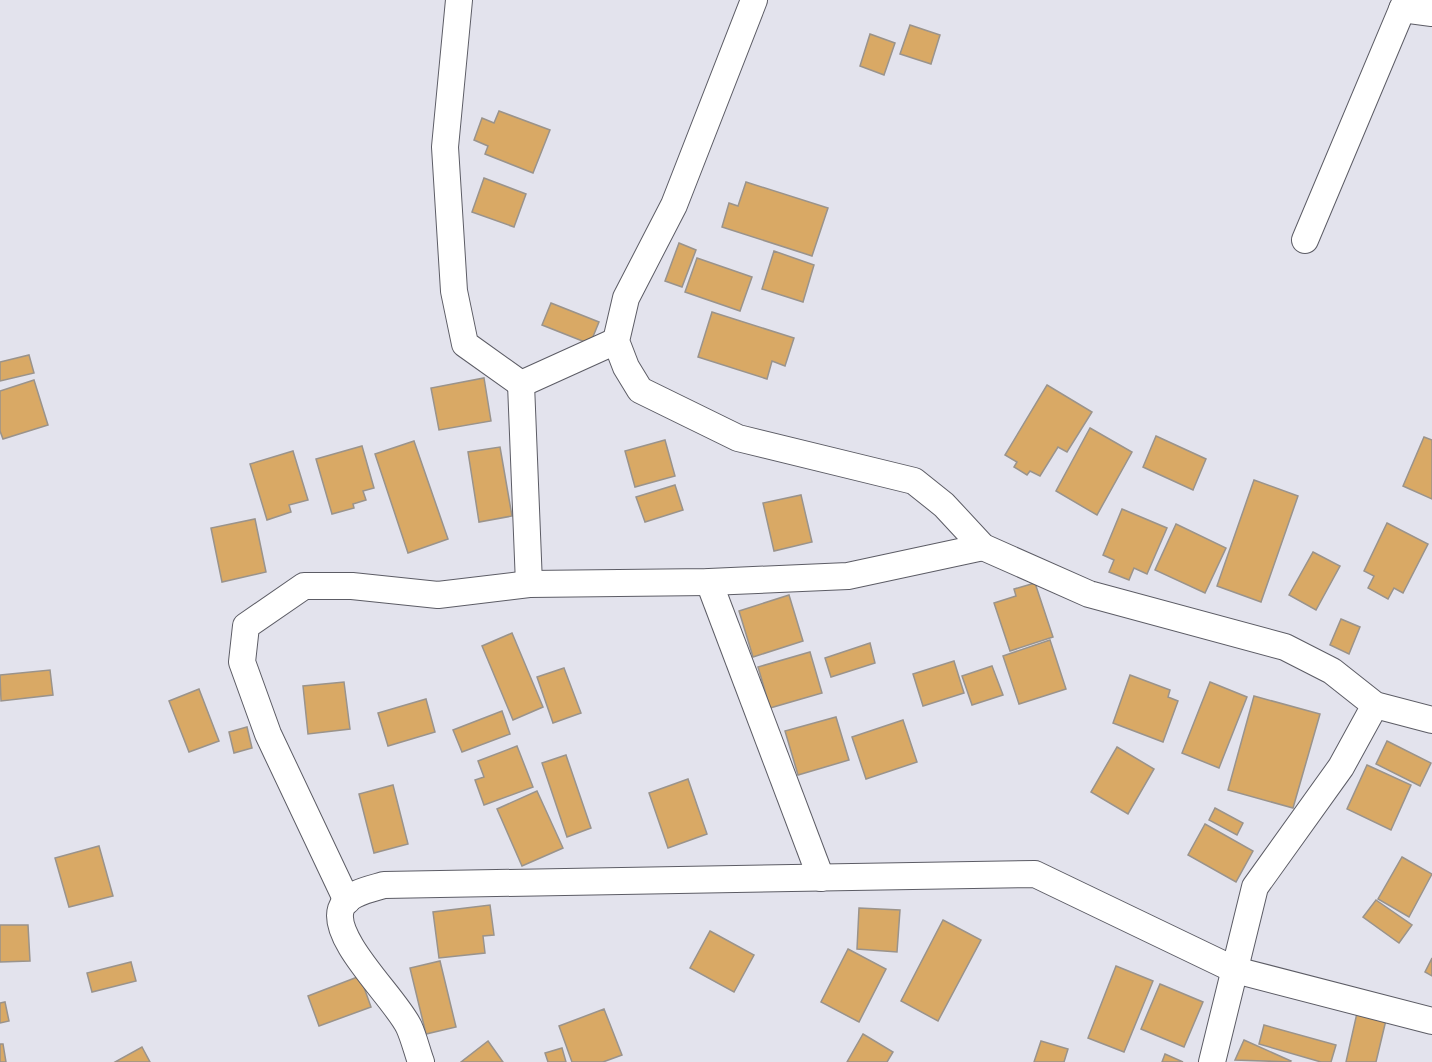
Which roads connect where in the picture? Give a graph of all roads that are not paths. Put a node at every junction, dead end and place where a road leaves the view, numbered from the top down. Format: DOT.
graph roads {
  1 [pos="459,0"];
  2 [pos="754,0"];
  3 [pos="1404,5"];
  4 [pos="1432,13"];
  5 [pos="1305,240"];
  6 [pos="616,341"];
  7 [pos="521,384"];
  8 [pos="982,547"];
  9 [pos="709,582"];
  10 [pos="529,584"];
  11 [pos="1375,705"];
  12 [pos="1432,720"];
  13 [pos="820,878"];
  14 [pos="346,901"];
  15 [pos="1235,970"];
  16 [pos="1432,1021"];
  17 [pos="421,1062"];
  18 [pos="1212,1062"];
  1 -- 7 [label="street"];
  2 -- 6 [label="street"];
  3 -- 4 [label="street"];
  3 -- 5 [label="street"];
  6 -- 7 [label="street"];
  6 -- 8 [label="street"];
  7 -- 10 [label="street"];
  8 -- 9 [label="street"];
  8 -- 11 [label="street"];
  9 -- 10 [label="street"];
  9 -- 13 [label="street"];
  10 -- 14 [label="street"];
  11 -- 12 [label="street"];
  11 -- 15 [label="street"];
  13 -- 14 [label="street"];
  13 -- 15 [label="street"];
  14 -- 17 [label="street"];
  15 -- 16 [label="street"];
  15 -- 18 [label="street"];
}
